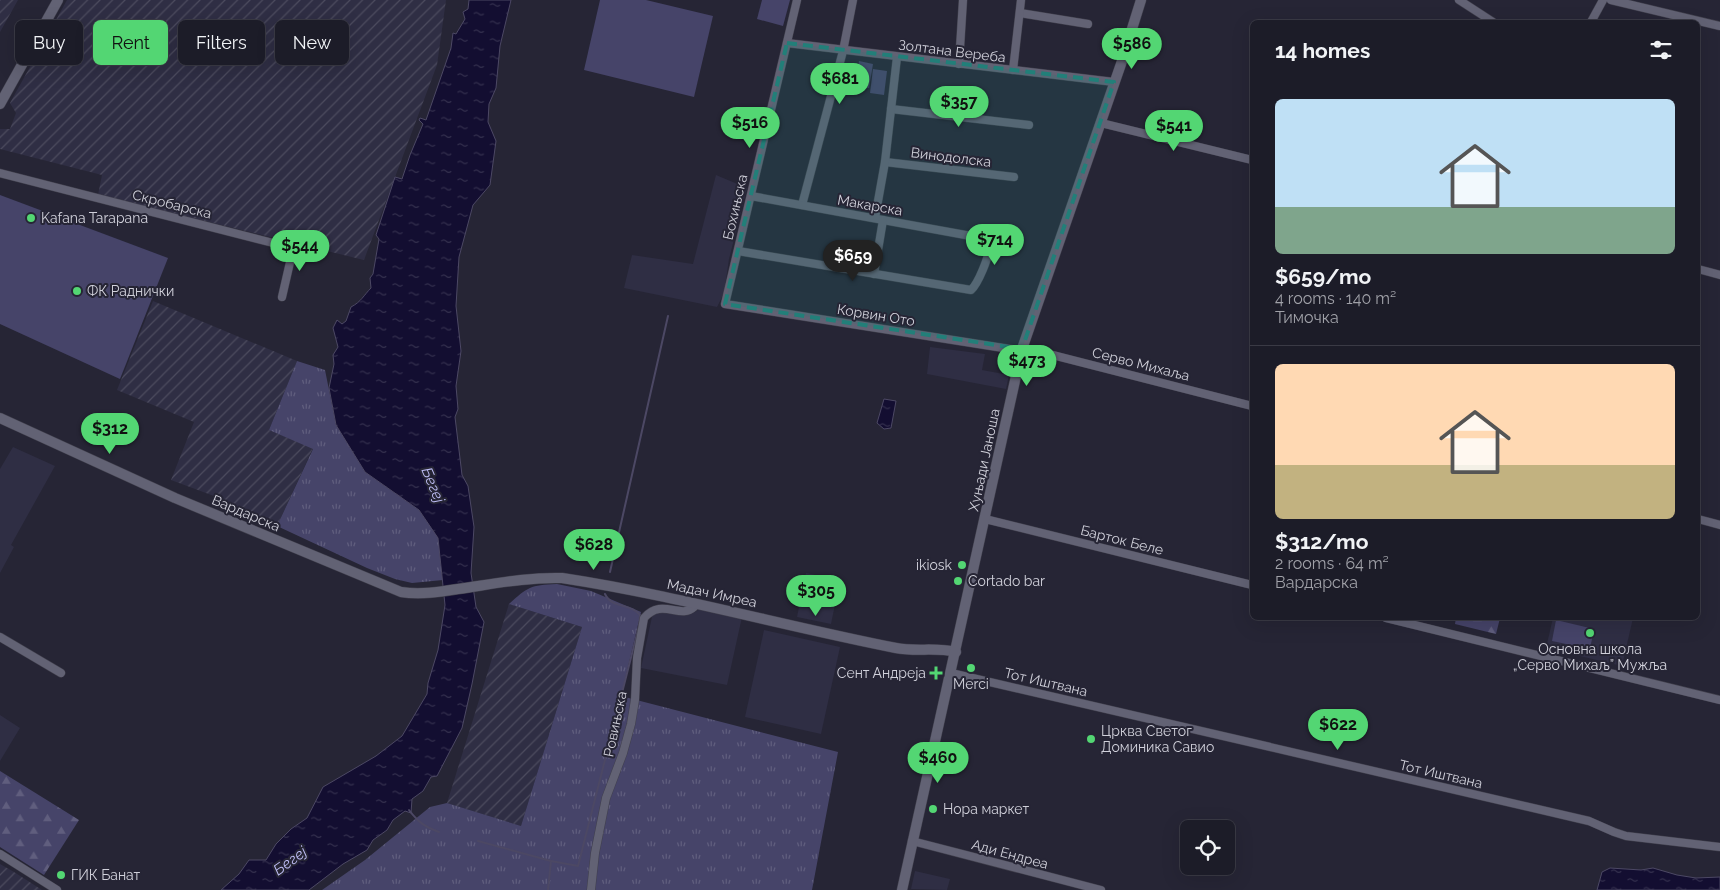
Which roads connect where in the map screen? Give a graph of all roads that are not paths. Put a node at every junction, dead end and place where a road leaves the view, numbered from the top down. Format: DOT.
graph roads {
  1 [pos="58,0"];
  2 [pos="797,0"];
  3 [pos="853,0"];
  4 [pos="960,0"];
  5 [pos="1021,0"];
  6 [pos="1141,0"];
  7 [pos="1459,0"];
  8 [pos="1603,0"];
  9 [pos="1611,0"];
  10 [pos="1020,13"];
  11 [pos="1490,20"];
  12 [pos="1592,20"];
  13 [pos="1695,20"];
  14 [pos="1700,21"];
  15 [pos="1088,24"];
  16 [pos="1720,26"];
  17 [pos="787,43"];
  18 [pos="843,51"];
  19 [pos="897,57"];
  20 [pos="959,64"];
  21 [pos="1013,70"];
  22 [pos="1114,82"];
  23 [pos="0,104"];
  24 [pos="891,109"];
  25 [pos="1101,122"];
  26 [pos="1029,125"];
  27 [pos="1250,159"];
  28 [pos="885,162"];
  29 [pos="0,173"];
  30 [pos="1014,177"];
  31 [pos="751,196"];
  32 [pos="802,205"];
  33 [pos="879,219"];
  34 [pos="738,251"];
  35 [pos="1700,270"];
  36 [pos="874,274"];
  37 [pos="1720,275"];
  38 [pos="282,297"];
  39 [pos="725,304"];
  40 [pos="1022,349"];
  41 [pos="1250,405"];
  42 [pos="0,418"];
  43 [pos="985,519"];
  44 [pos="1700,520"];
  45 [pos="1720,525"];
  46 [pos="490,584"];
  47 [pos="1250,585"];
  48 [pos="695,604"];
  49 [pos="1394,620"];
  50 [pos="0,637"];
  51 [pos="956,652"];
  52 [pos="61,673"];
  53 [pos="951,673"];
  54 [pos="1720,700"];
  55 [pos="912,842"];
  56 [pos="1720,847"];
  57 [pos="0,854"];
  58 [pos="57,890"];
  59 [pos="591,890"];
  60 [pos="902,890"];
  61 [pos="1101,890"];
  1 -- 23 [label="street"];
  2 -- 17 [label="street, Бохињска"];
  3 -- 18 [label="street"];
  4 -- 20 [label="street"];
  5 -- 10 [label="street"];
  6 -- 22 [label="street, Хуњади Јаноша"];
  7 -- 11 [label="street"];
  8 -- 12 [label="street"];
  9 -- 13 [label="street"];
  10 -- 15 [label="street"];
  10 -- 21 [label="street"];
  14 -- 16 [label="street"];
  17 -- 18 [label="street, Золтана Вереба"];
  17 -- 31 [label="street, Бохињска"];
  18 -- 19 [label="street, Золтана Вереба"];
  18 -- 32 [label="street"];
  19 -- 20 [label="street, Золтана Вереба"];
  19 -- 24 [label="street"];
  20 -- 21 [label="street, Золтана Вереба"];
  21 -- 22 [label="street, Золтана Вереба"];
  22 -- 25 [label="street, Хуњади Јаноша"];
  24 -- 26 [label="street"];
  24 -- 28 [label="street"];
  25 -- 27 [label="street"];
  25 -- 40 [label="street, Хуњади Јаноша"];
  28 -- 30 [label="street, Винодолска"];
  28 -- 33 [label="street"];
  29 -- 38 [label="street, Скробарска"];
  31 -- 32 [label="street, Макарска"];
  31 -- 34 [label="street, Бохињска"];
  32 -- 33 [label="street, Макарска"];
  33 -- 36 [label="street"];
  33 -- 36 [label="street, Макарска"];
  34 -- 36 [label="street"];
  34 -- 39 [label="street, Бохињска"];
  35 -- 37 [label="street"];
  39 -- 40 [label="street, Корвин Ото"];
  40 -- 41 [label="street, Серво Михаља"];
  40 -- 43 [label="street, Хуњади Јаноша"];
  42 -- 46 [label="street, Вардарска"];
  43 -- 47 [label="street, Барток Беле"];
  43 -- 51 [label="street, Хуњади Јаноша"];
  44 -- 45 [label="street"];
  46 -- 48 [label="street, Мадач Имреа"];
  48 -- 51 [label="street, Мадач Имреа"];
  48 -- 59 [label="street, Ровињска"];
  49 -- 54 [label="street"];
  50 -- 52 [label="street"];
  51 -- 53 [label="street, Хуњади Јаноша"];
  53 -- 55 [label="street, Хуњади Јаноша"];
  53 -- 56 [label="street, Тот Иштвана"];
  55 -- 60 [label="street, Хуњади Јаноша"];
  55 -- 61 [label="street, Ади Ендреа"];
  57 -- 58 [label="street"];
}
